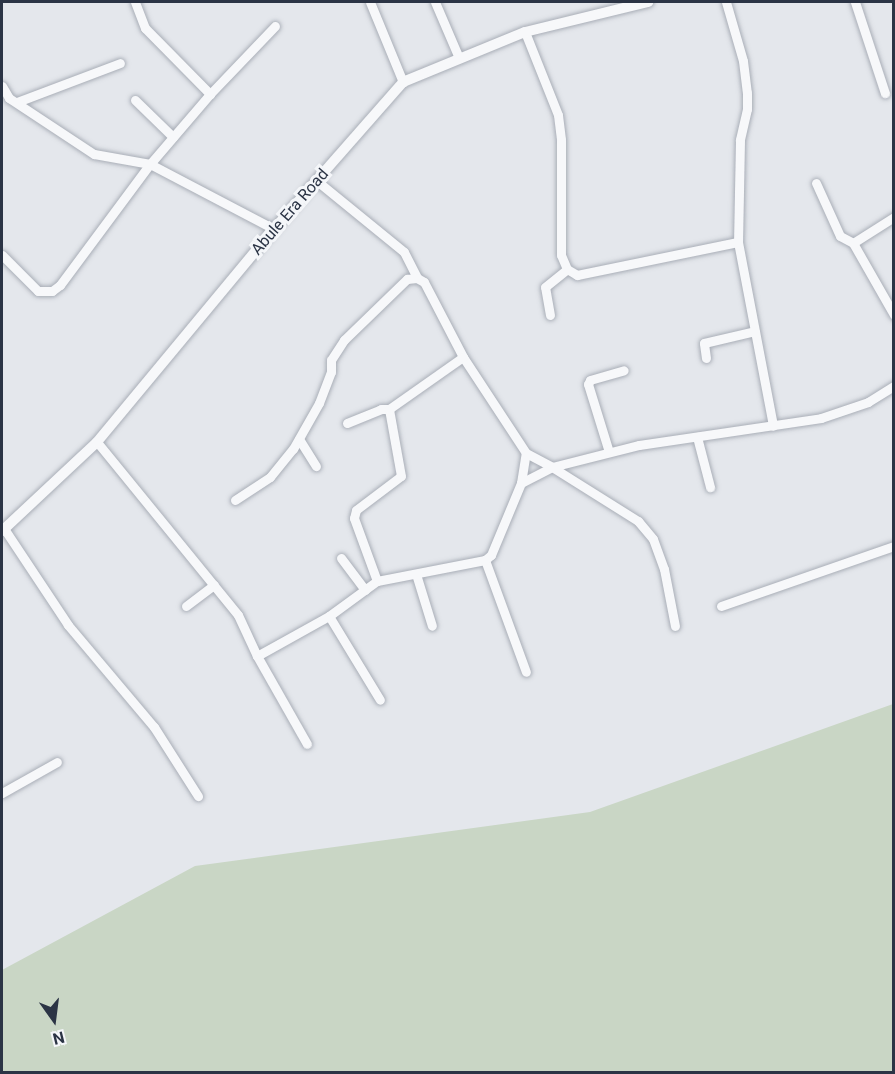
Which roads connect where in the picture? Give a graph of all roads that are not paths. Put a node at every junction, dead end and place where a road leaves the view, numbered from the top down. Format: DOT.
graph roads {
  1 [pos="135,2"];
  2 [pos="370,2"];
  3 [pos="435,2"];
  4 [pos="648,2"];
  5 [pos="726,2"];
  6 [pos="855,2"];
  7 [pos="275,26"];
  8 [pos="525,32"];
  9 [pos="459,58"];
  10 [pos="120,63"];
  11 [pos="404,82"];
  12 [pos="2,86"];
  13 [pos="885,93"];
  14 [pos="210,94"];
  15 [pos="135,100"];
  16 [pos="9,101"];
  17 [pos="173,137"];
  18 [pos="150,164"];
  19 [pos="317,181"];
  20 [pos="816,183"];
  21 [pos="894,217"];
  22 [pos="274,229"];
  23 [pos="738,242"];
  24 [pos="853,243"];
  25 [pos="2,255"];
  26 [pos="567,269"];
  27 [pos="417,278"];
  28 [pos="550,315"];
  29 [pos="894,315"];
  30 [pos="756,331"];
  31 [pos="463,357"];
  32 [pos="706,358"];
  33 [pos="624,369"];
  34 [pos="894,386"];
  35 [pos="389,409"];
  36 [pos="347,423"];
  37 [pos="773,426"];
  38 [pos="697,436"];
  39 [pos="299,439"];
  40 [pos="97,441"];
  41 [pos="609,452"];
  42 [pos="526,453"];
  43 [pos="316,466"];
  44 [pos="552,467"];
  45 [pos="521,483"];
  46 [pos="710,487"];
  47 [pos="235,500"];
  48 [pos="3,530"];
  49 [pos="894,546"];
  50 [pos="341,558"];
  51 [pos="485,560"];
  52 [pos="417,574"];
  53 [pos="377,581"];
  54 [pos="214,585"];
  55 [pos="364,590"];
  56 [pos="186,606"];
  57 [pos="721,606"];
  58 [pos="329,616"];
  59 [pos="432,626"];
  60 [pos="675,626"];
  61 [pos="256,656"];
  62 [pos="526,672"];
  63 [pos="380,700"];
  64 [pos="307,744"];
  65 [pos="57,762"];
  66 [pos="2,793"];
  67 [pos="198,796"];
  1 -- 14 [label="street"];
  2 -- 11 [label="street"];
  3 -- 9 [label="street"];
  4 -- 8 [label="street, Abule Era Road"];
  5 -- 23 [label="street"];
  6 -- 13 [label="street"];
  7 -- 14 [label="street"];
  8 -- 9 [label="street, Abule Era Road"];
  8 -- 26 [label="street"];
  9 -- 11 [label="street, Abule Era Road"];
  10 -- 16 [label="street"];
  11 -- 19 [label="street, Abule Era Road"];
  12 -- 16 [label="street"];
  14 -- 17 [label="street"];
  15 -- 17 [label="street"];
  16 -- 18 [label="street"];
  17 -- 18 [label="street"];
  18 -- 22 [label="street"];
  18 -- 25 [label="street"];
  19 -- 22 [label="street, Abule Era Road"];
  19 -- 27 [label="street"];
  20 -- 24 [label="street"];
  21 -- 24 [label="street"];
  22 -- 40 [label="street, Abule Era Road"];
  23 -- 26 [label="street"];
  23 -- 30 [label="street"];
  24 -- 29 [label="street"];
  26 -- 28 [label="street"];
  27 -- 31 [label="street"];
  27 -- 39 [label="street"];
  30 -- 32 [label="street"];
  30 -- 37 [label="street"];
  31 -- 35 [label="street"];
  31 -- 42 [label="street"];
  33 -- 41 [label="street"];
  34 -- 37 [label="street"];
  35 -- 36 [label="street"];
  35 -- 53 [label="street"];
  37 -- 38 [label="street"];
  38 -- 41 [label="street"];
  38 -- 46 [label="street"];
  39 -- 43 [label="street"];
  39 -- 47 [label="street"];
  40 -- 48 [label="street, Abule Era Road"];
  40 -- 54 [label="street"];
  41 -- 44 [label="street"];
  42 -- 44 [label="street"];
  42 -- 45 [label="street"];
  44 -- 45 [label="street"];
  44 -- 60 [label="street"];
  45 -- 51 [label="street"];
  48 -- 67 [label="street"];
  49 -- 57 [label="street"];
  50 -- 55 [label="street"];
  51 -- 52 [label="street"];
  51 -- 62 [label="street"];
  52 -- 53 [label="street"];
  52 -- 59 [label="street"];
  53 -- 55 [label="street"];
  54 -- 56 [label="street"];
  54 -- 61 [label="street"];
  55 -- 58 [label="street"];
  58 -- 61 [label="street"];
  58 -- 63 [label="street"];
  61 -- 64 [label="street"];
  65 -- 66 [label="street"];
}
